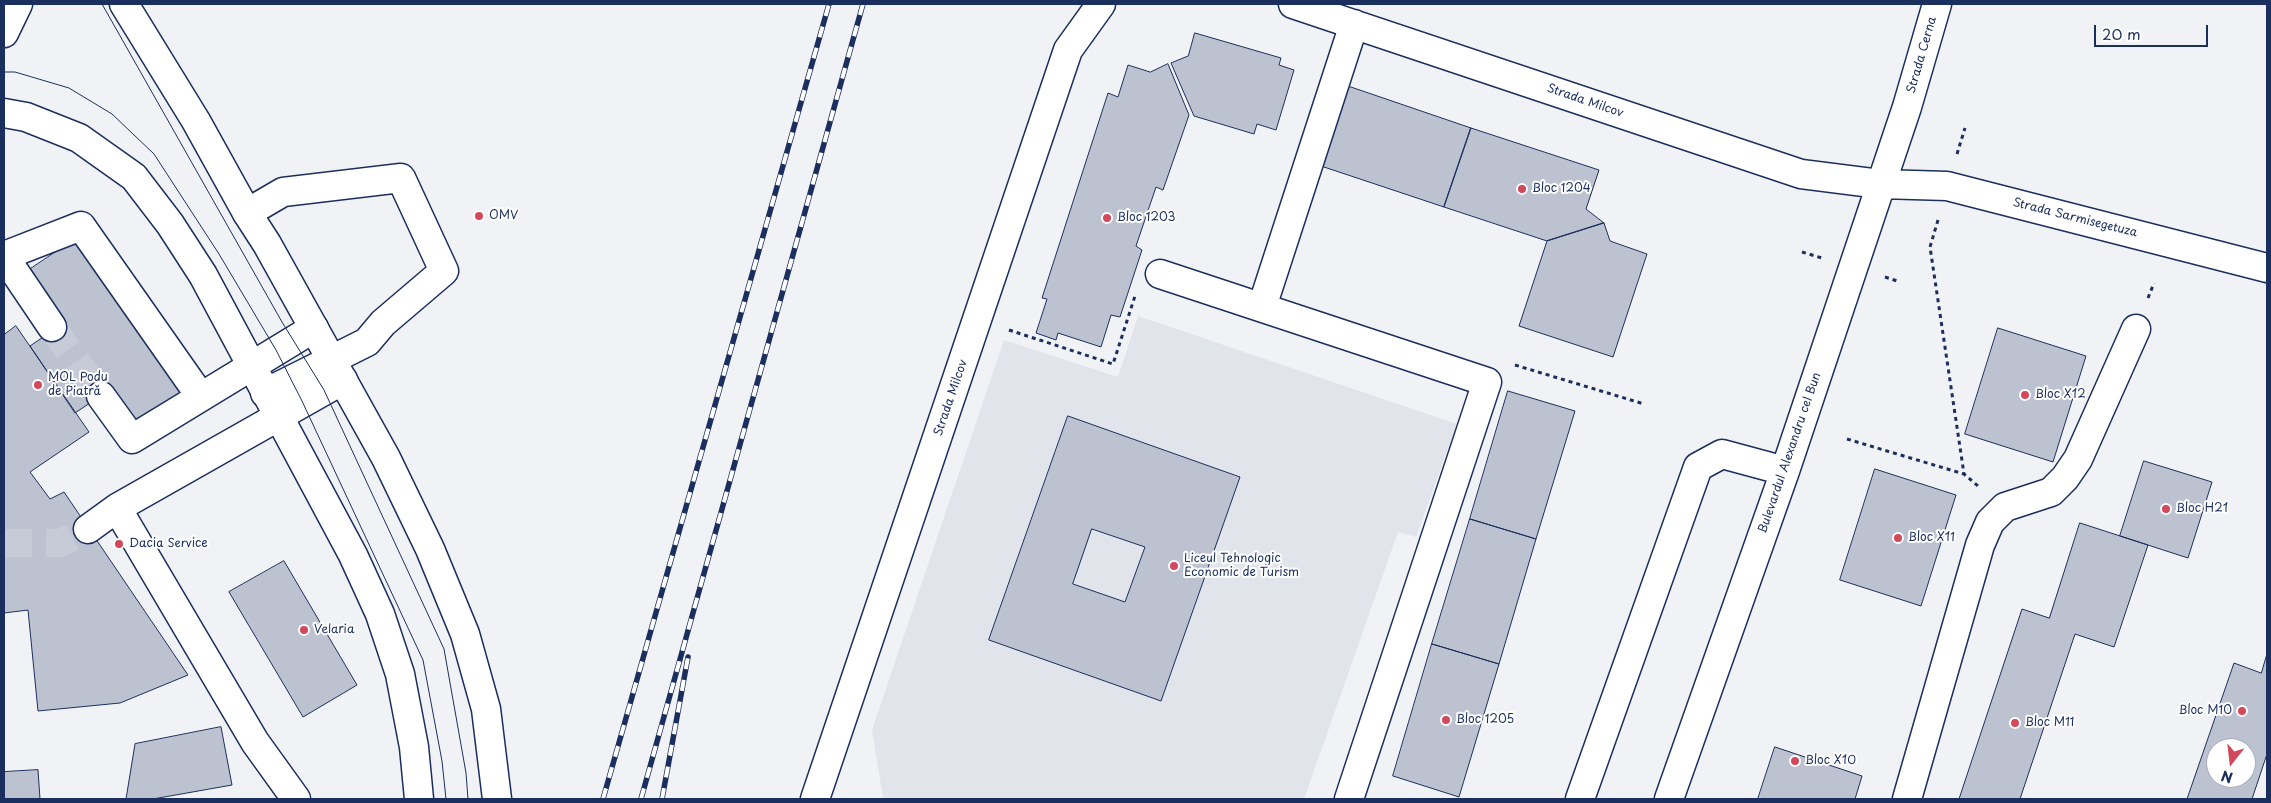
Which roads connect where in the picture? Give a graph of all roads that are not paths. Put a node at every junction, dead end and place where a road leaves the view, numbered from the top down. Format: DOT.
graph roads {
  1 [pos="18,4"];
  2 [pos="124,4"];
  3 [pos="1101,4"];
  4 [pos="1293,4"];
  5 [pos="1937,4"];
  6 [pos="1354,24"];
  7 [pos="4,33"];
  8 [pos="1908,107"];
  9 [pos="4,113"];
  10 [pos="1880,184"];
  11 [pos="247,213"];
  12 [pos="4,256"];
  13 [pos="2267,268"];
  14 [pos="1160,274"];
  15 [pos="1262,307"];
  16 [pos="52,327"];
  17 [pos="314,328"];
  18 [pos="2136,329"];
  19 [pos="250,366"];
  20 [pos="337,370"];
  21 [pos="101,396"];
  22 [pos="201,397"];
  23 [pos="272,404"];
  24 [pos="1785,471"];
  25 [pos="117,508"];
  26 [pos="88,529"];
  27 [pos="296,799"];
  28 [pos="419,799"];
  29 [pos="497,799"];
  30 [pos="816,799"];
  31 [pos="1349,799"];
  32 [pos="1580,799"];
  33 [pos="1669,799"];
  34 [pos="1907,799"];
  1 -- 7 [label="street"];
  2 -- 11 [label="street"];
  3 -- 30 [label="street, Strada Milcov"];
  4 -- 6 [label="street, Strada Milcov"];
  5 -- 8 [label="street, Strada Cerna"];
  6 -- 10 [label="street, Strada Milcov"];
  6 -- 15 [label="street"];
  8 -- 10 [label="street, Bulevardul Alexandru cel Bun"];
  9 -- 19 [label="street"];
  10 -- 13 [label="street, Strada Sarmisegetuza"];
  10 -- 24 [label="street, Bulevardul Alexandru cel Bun"];
  11 -- 17 [label="street"];
  11 -- 20 [label="street"];
  12 -- 16 [label="street"];
  12 -- 22 [label="street"];
  14 -- 15 [label="street"];
  15 -- 31 [label="street"];
  17 -- 19 [label="street"];
  17 -- 20 [label="street"];
  18 -- 34 [label="street"];
  19 -- 22 [label="street"];
  19 -- 23 [label="street"];
  20 -- 23 [label="street"];
  20 -- 29 [label="street"];
  21 -- 22 [label="street"];
  23 -- 25 [label="street"];
  23 -- 28 [label="street"];
  24 -- 32 [label="street"];
  24 -- 33 [label="street, Bulevardul Alexandru cel Bun"];
  25 -- 26 [label="street"];
  25 -- 27 [label="street"];
}
